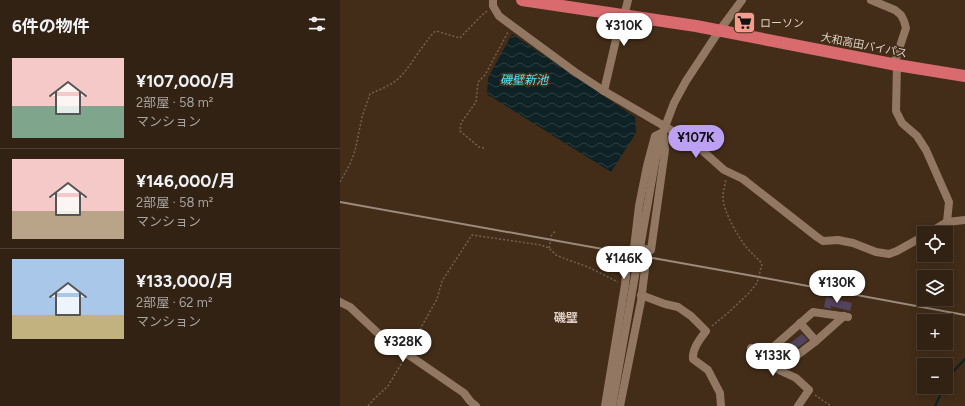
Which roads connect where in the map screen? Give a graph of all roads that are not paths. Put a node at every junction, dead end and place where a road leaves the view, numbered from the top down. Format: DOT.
graph roads {
  1 [pos="522,0"];
  2 [pos="628,0"];
  3 [pos="742,0"];
  4 [pos="871,0"];
  5 [pos="493,3"];
  6 [pos="624,16"];
  7 [pos="718,31"];
  8 [pos="896,64"];
  9 [pos="965,76"];
  10 [pos="604,91"];
  11 [pos="664,130"];
  12 [pos="965,220"];
  13 [pos="947,222"];
  14 [pos="940,226"];
  15 [pos="917,240"];
  16 [pos="641,295"];
  17 [pos="340,302"];
  18 [pos="800,323"];
  19 [pos="816,341"];
  20 [pos="751,348"];
  21 [pos="762,357"];
  22 [pos="779,369"];
  23 [pos="476,406"];
  24 [pos="605,406"];
  25 [pos="612,406"];
  26 [pos="620,406"];
  27 [pos="721,406"];
  28 [pos="798,406"];
  1 -- 6 [label="highway, 大和高田バイパス"];
  2 -- 6 [label="street"];
  3 -- 7 [label="street"];
  4 -- 8 [label="street"];
  5 -- 10 [label="street"];
  6 -- 7 [label="highway, 大和高田バイパス"];
  6 -- 10 [label="street"];
  7 -- 8 [label="highway, 大和高田バイパス"];
  7 -- 11 [label="street"];
  8 -- 9 [label="highway, 大和高田バイパス"];
  8 -- 13 [label="street"];
  10 -- 11 [label="street"];
  11 -- 11 [label="street"];
  11 -- 15 [label="street"];
  11 -- 25 [label="street"];
  12 -- 13 [label="street"];
  13 -- 14 [label="street"];
  16 -- 24 [label="street"];
  16 -- 26 [label="street"];
  16 -- 27 [label="street"];
  17 -- 23 [label="street"];
  18 -- 19 [label="street"];
  18 -- 19 [label="street"];
  18 -- 21 [label="street"];
  19 -- 22 [label="street"];
  20 -- 21 [label="street"];
  21 -- 22 [label="street"];
  22 -- 28 [label="street"];
}
